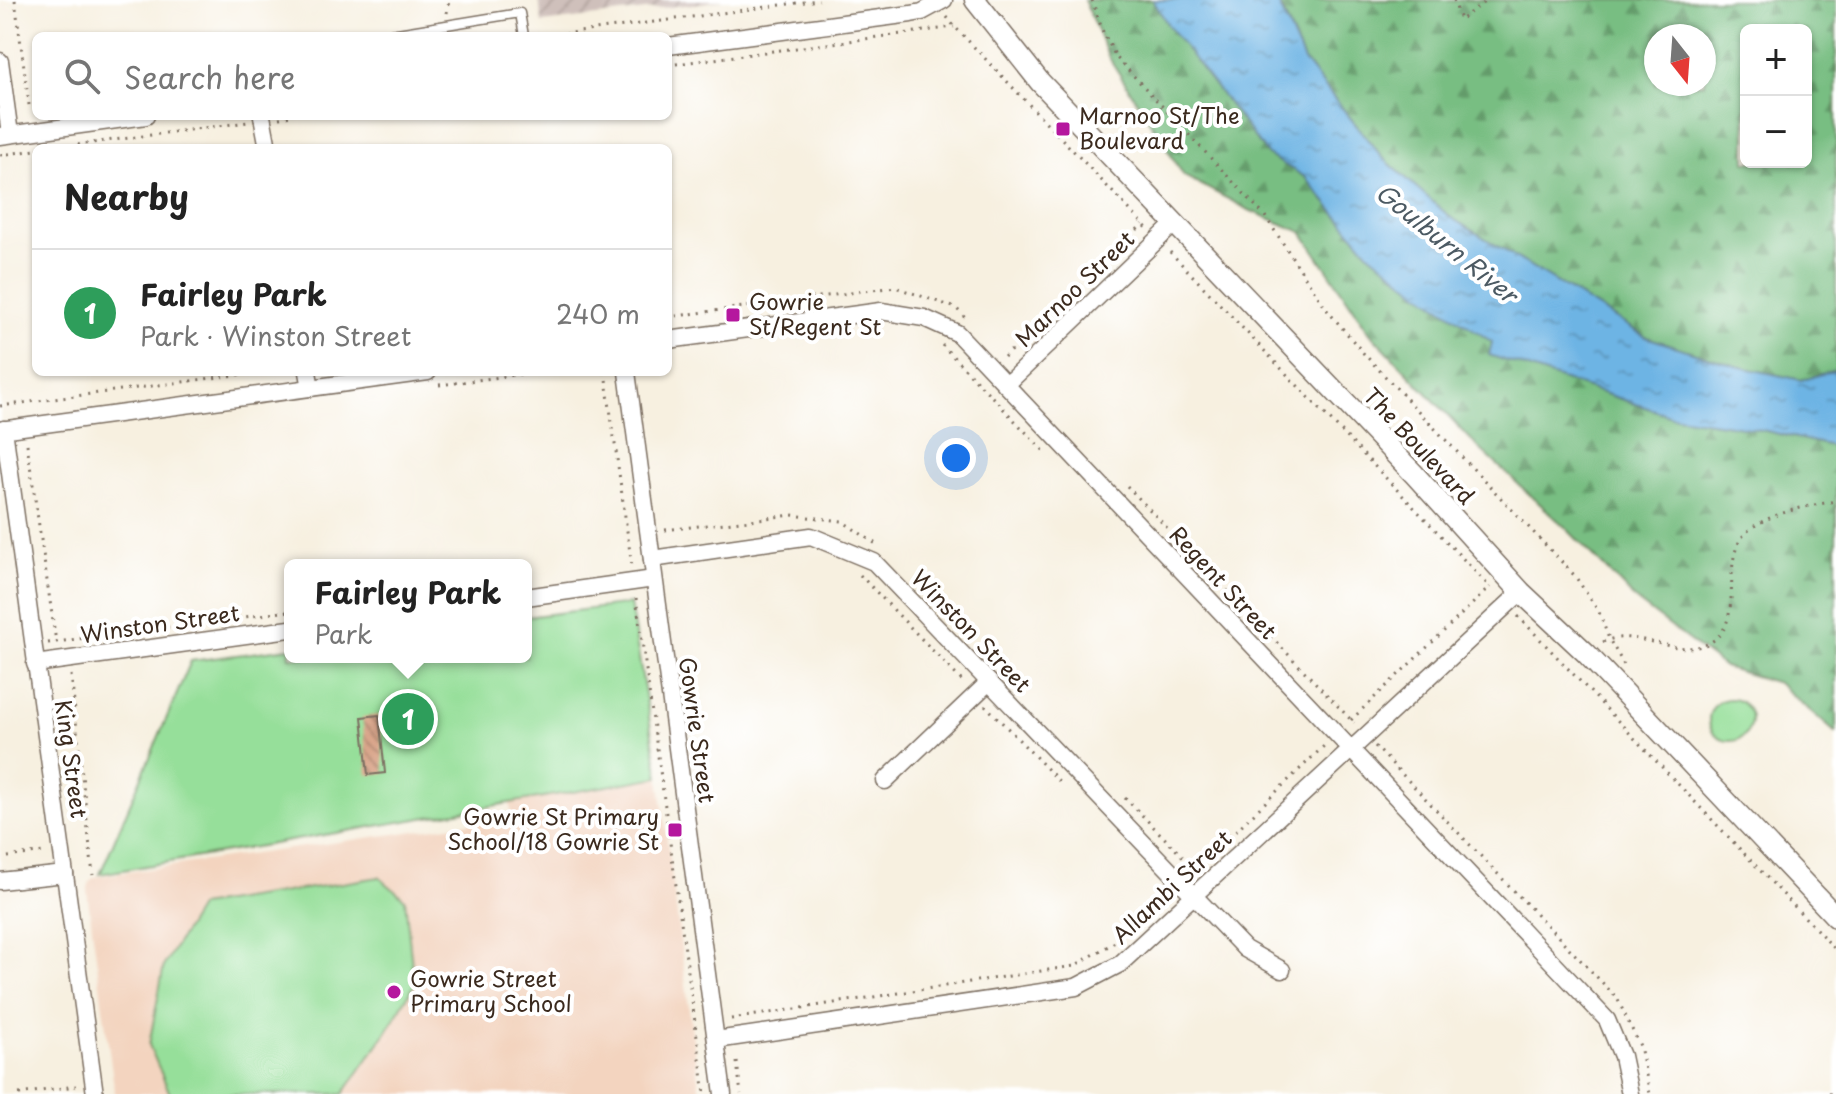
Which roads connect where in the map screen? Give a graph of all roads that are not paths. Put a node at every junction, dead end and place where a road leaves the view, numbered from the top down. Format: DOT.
graph roads {
  1 [pos="975,0"];
  2 [pos="941,2"];
  3 [pos="404,32"];
  4 [pos="523,32"];
  5 [pos="672,45"];
  6 [pos="0,61"];
  7 [pos="116,120"];
  8 [pos="263,120"];
  9 [pos="5,135"];
  10 [pos="267,144"];
  11 [pos="1174,224"];
  12 [pos="672,339"];
  13 [pos="368,376"];
  14 [pos="628,376"];
  15 [pos="309,380"];
  16 [pos="1006,385"];
  17 [pos="2,430"];
  18 [pos="652,559"];
  19 [pos="654,579"];
  20 [pos="532,596"];
  21 [pos="1514,598"];
  22 [pos="284,630"];
  23 [pos="35,664"];
  24 [pos="989,682"];
  25 [pos="1351,757"];
  26 [pos="885,781"];
  27 [pos="65,874"];
  28 [pos="0,881"];
  29 [pos="1195,896"];
  30 [pos="1836,917"];
  31 [pos="1282,970"];
  32 [pos="716,1040"];
  33 [pos="95,1094"];
  34 [pos="723,1094"];
  35 [pos="1630,1094"];
  1 -- 11 [label="street, The Boulevard"];
  2 -- 5 [label="street"];
  3 -- 4 [label="lane"];
  6 -- 9 [label="street"];
  7 -- 9 [label="street"];
  8 -- 10 [label="street"];
  11 -- 16 [label="street, Marnoo Street"];
  11 -- 21 [label="street, The Boulevard"];
  12 -- 16 [label="street, Regent Street"];
  13 -- 15 [label="street"];
  14 -- 18 [label="street, Gowrie Street"];
  15 -- 17 [label="street"];
  16 -- 25 [label="street, Regent Street"];
  17 -- 23 [label="street, King Street"];
  18 -- 19 [label="street, Gowrie Street"];
  18 -- 24 [label="street, Winston Street"];
  19 -- 20 [label="street"];
  19 -- 32 [label="street, Gowrie Street"];
  21 -- 25 [label="street, Allambi Street"];
  21 -- 30 [label="street, The Boulevard"];
  22 -- 23 [label="street, Winston Street"];
  23 -- 27 [label="street, King Street"];
  24 -- 26 [label="street"];
  24 -- 29 [label="street, Winston Street"];
  25 -- 29 [label="street, Allambi Street"];
  25 -- 35 [label="street, Regent Street"];
  27 -- 28 [label="street"];
  27 -- 33 [label="street, King Street"];
  29 -- 31 [label="street, Winston Street"];
  29 -- 32 [label="street, Allambi Street"];
  32 -- 34 [label="street, Gowrie Street"];
}
